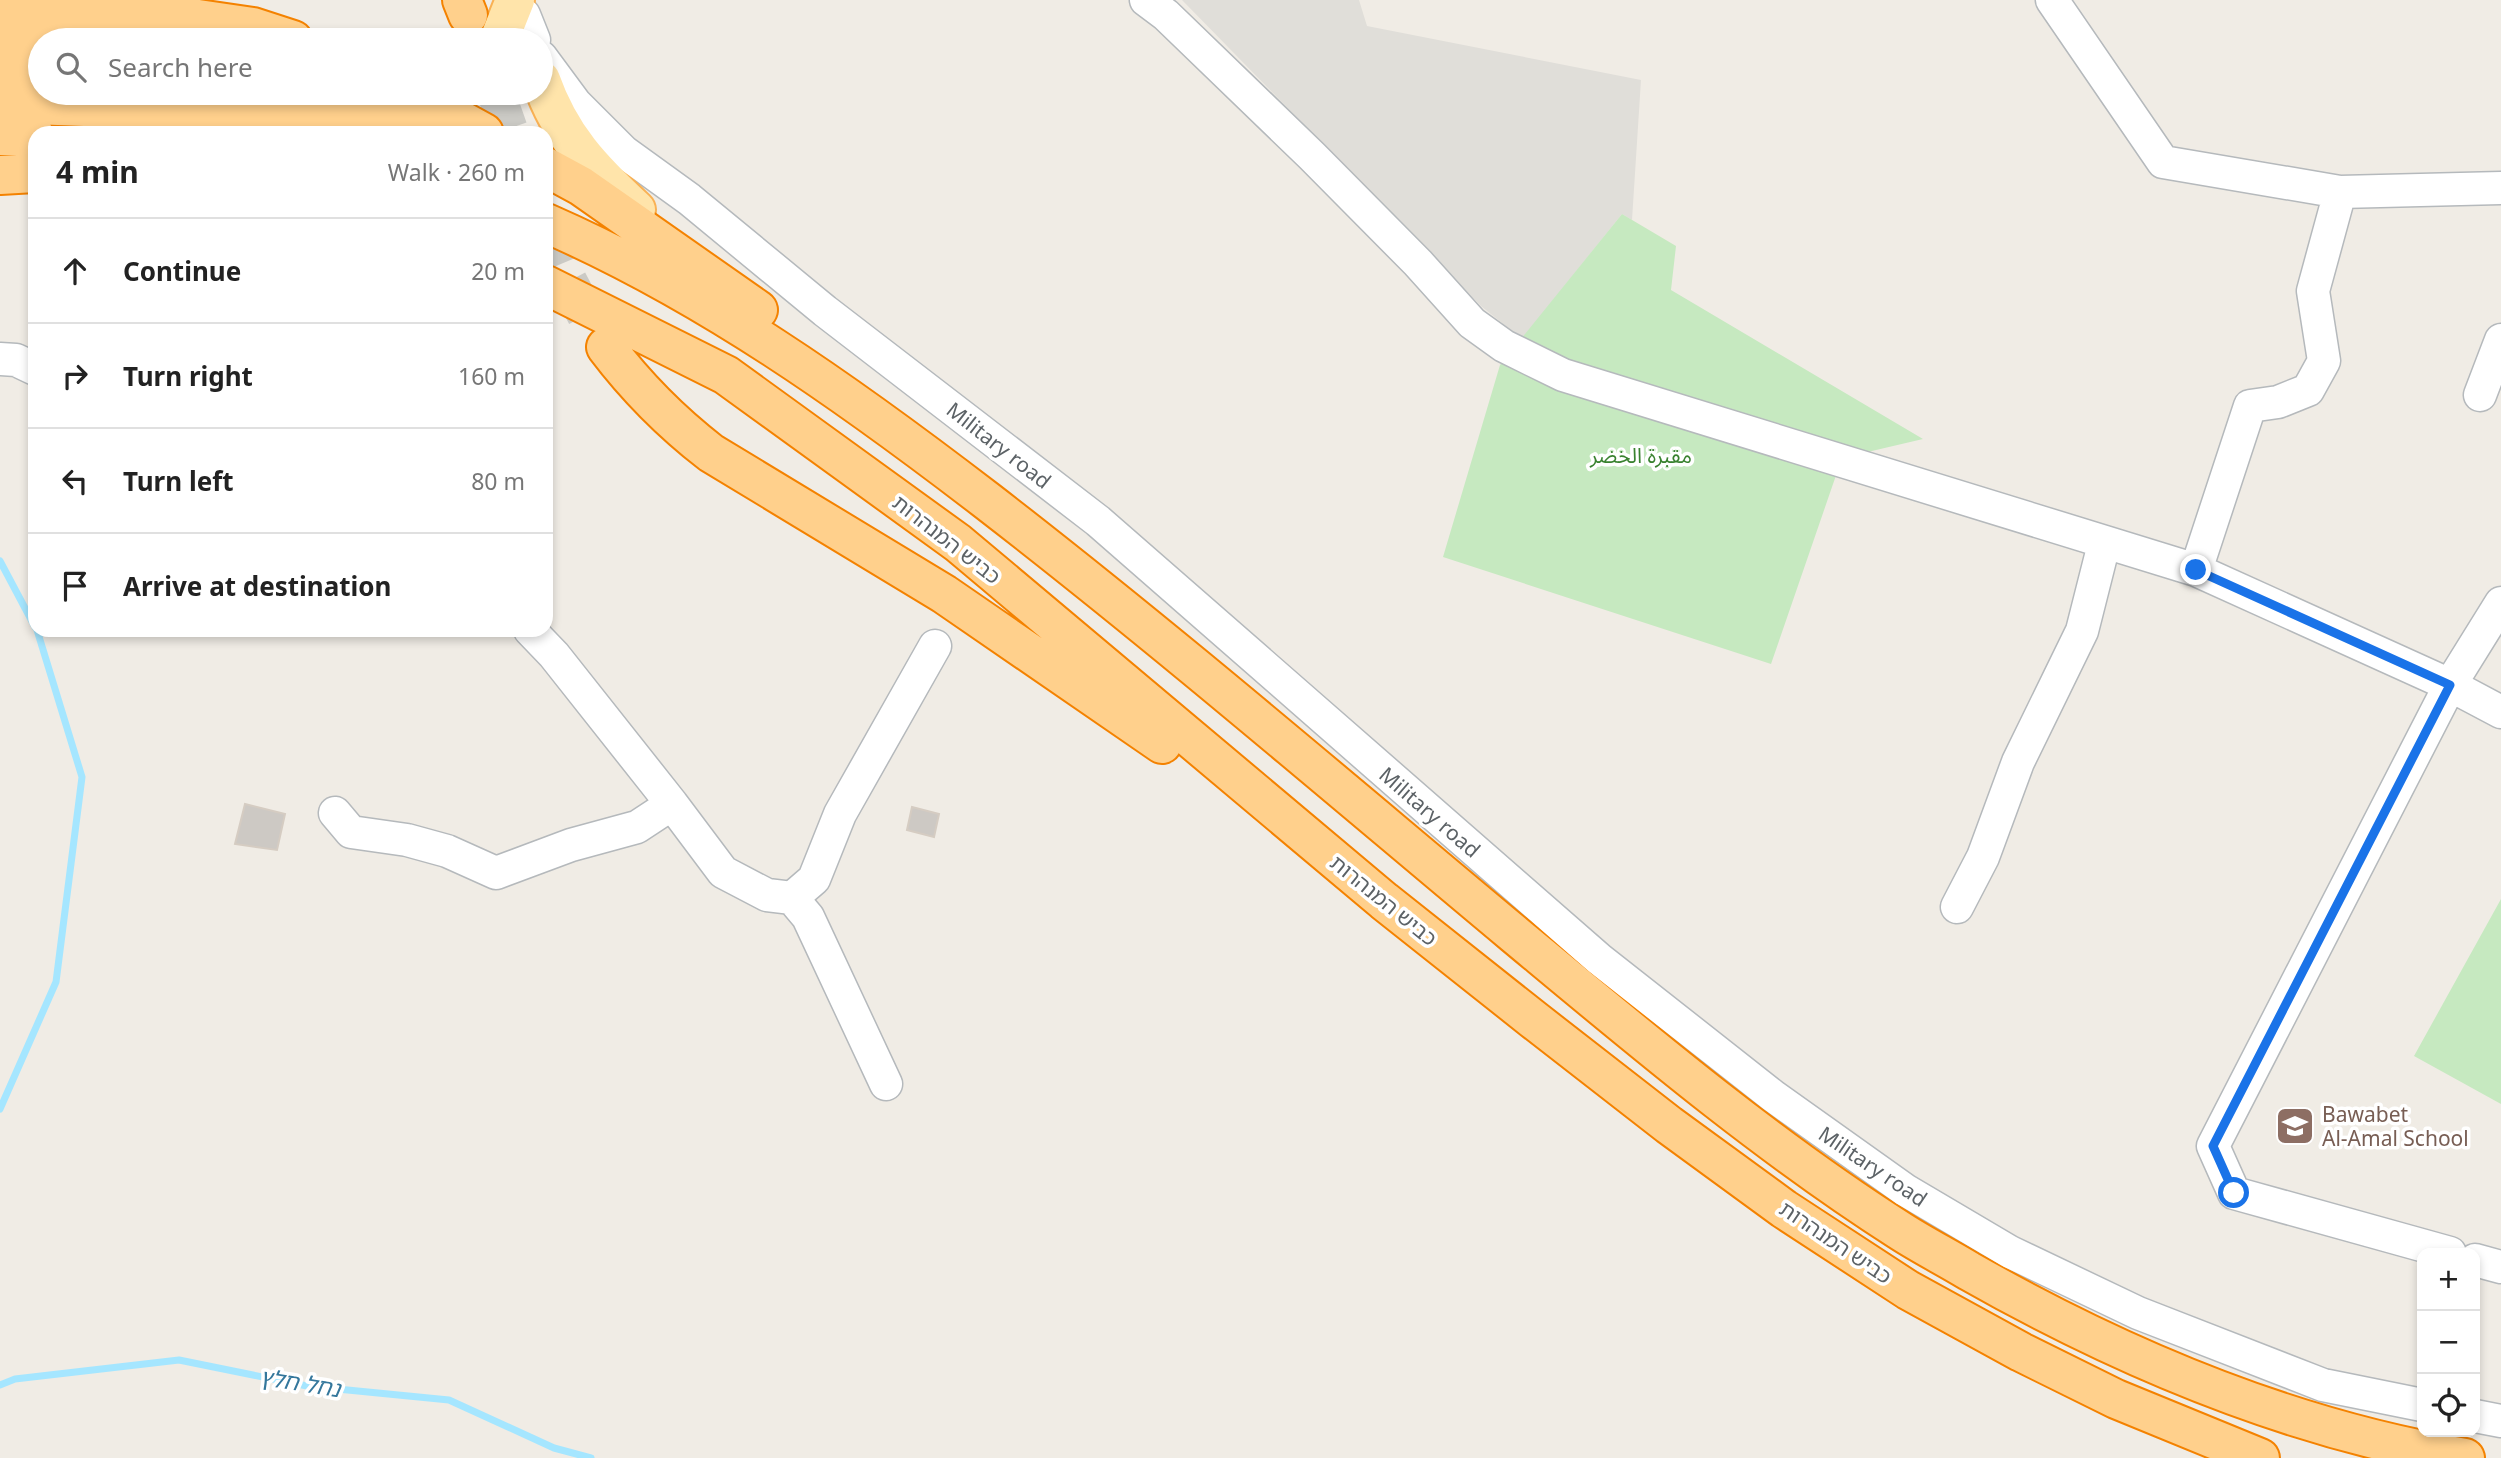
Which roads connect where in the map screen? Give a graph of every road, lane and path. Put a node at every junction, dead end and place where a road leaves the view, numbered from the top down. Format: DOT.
graph roads {
  1 [pos="1146,0"];
  2 [pos="2052,0"];
  3 [pos="0,7"];
  4 [pos="256,28"];
  5 [pos="0,37"];
  6 [pos="28,38"];
  7 [pos="0,72"];
  8 [pos="28,73"];
  9 [pos="553,73"];
  10 [pos="0,104"];
  11 [pos="28,105"];
  12 [pos="38,105"];
  13 [pos="274,105"];
  14 [pos="368,105"];
  15 [pos="432,105"];
  16 [pos="549,105"];
  17 [pos="268,126"];
  18 [pos="354,126"];
  19 [pos="420,126"];
  20 [pos="471,126"];
  21 [pos="0,136"];
  22 [pos="28,136"];
  23 [pos="553,171"];
  24 [pos="28,173"];
  25 [pos="0,175"];
  26 [pos="553,186"];
  27 [pos="2501,187"];
  28 [pos="2340,192"];
  29 [pos="553,208"];
  30 [pos="553,226"];
  31 [pos="553,272"];
  32 [pos="553,288"];
  33 [pos="757,308"];
  34 [pos="787,333"];
  35 [pos="2501,340"];
  36 [pos="607,347"];
  37 [pos="0,359"];
  38 [pos="28,366"];
  39 [pos="726,375"];
  40 [pos="2480,395"];
  41 [pos="882,421"];
  42 [pos="2104,544"];
  43 [pos="2196,570"];
  44 [pos="2501,603"];
  45 [pos="537,637"];
  46 [pos="935,646"];
  47 [pos="2450,685"];
  48 [pos="2501,712"];
  49 [pos="672,804"];
  50 [pos="334,813"];
  51 [pos="792,898"];
  52 [pos="1384,901"];
  53 [pos="1956,907"];
  54 [pos="886,1084"];
  55 [pos="2433,1248"];
  56 [pos="2480,1261"];
  57 [pos="2501,1267"];
  58 [pos="2417,1404"];
  59 [pos="2480,1417"];
  60 [pos="2501,1421"];
  61 [pos="2260,1458"];
  62 [pos="2465,1458"];
  1 -- 42 [label="street"];
  2 -- 28 [label="street"];
  3 -- 4 [label="highway"];
  5 -- 6 [label="highway"];
  7 -- 8 [label="highway"];
  9 -- 58 [label="street, Military road"];
  10 -- 11 [label="highway"];
  12 -- 17 [label="highway"];
  13 -- 18 [label="highway"];
  14 -- 19 [label="highway"];
  15 -- 20 [label="highway"];
  16 -- 33 [label="main road"];
  21 -- 22 [label="highway"];
  23 -- 33 [label="highway"];
  24 -- 25 [label="highway"];
  26 -- 33 [label="highway"];
  27 -- 28 [label="street"];
  28 -- 43 [label="street"];
  29 -- 34 [label="highway"];
  30 -- 41 [label="highway"];
  31 -- 39 [label="highway"];
  32 -- 39 [label="highway, כביש המנהרות"];
  33 -- 34 [label="highway"];
  34 -- 41 [label="highway"];
  35 -- 40 [label="street"];
  36 -- 52 [label="highway"];
  37 -- 38 [label="street"];
  39 -- 52 [label="highway, כביש המנהרות"];
  41 -- 62 [label="highway"];
  42 -- 43 [label="street"];
  42 -- 53 [label="street"];
  43 -- 47 [label="street"];
  44 -- 47 [label="street"];
  45 -- 49 [label="street"];
  46 -- 51 [label="street"];
  47 -- 48 [label="street"];
  47 -- 55 [label="street"];
  49 -- 50 [label="street"];
  49 -- 51 [label="street"];
  51 -- 54 [label="street"];
  52 -- 61 [label="highway, כביש המנהרות"];
  56 -- 57 [label="street"];
  59 -- 60 [label="street"];
}
